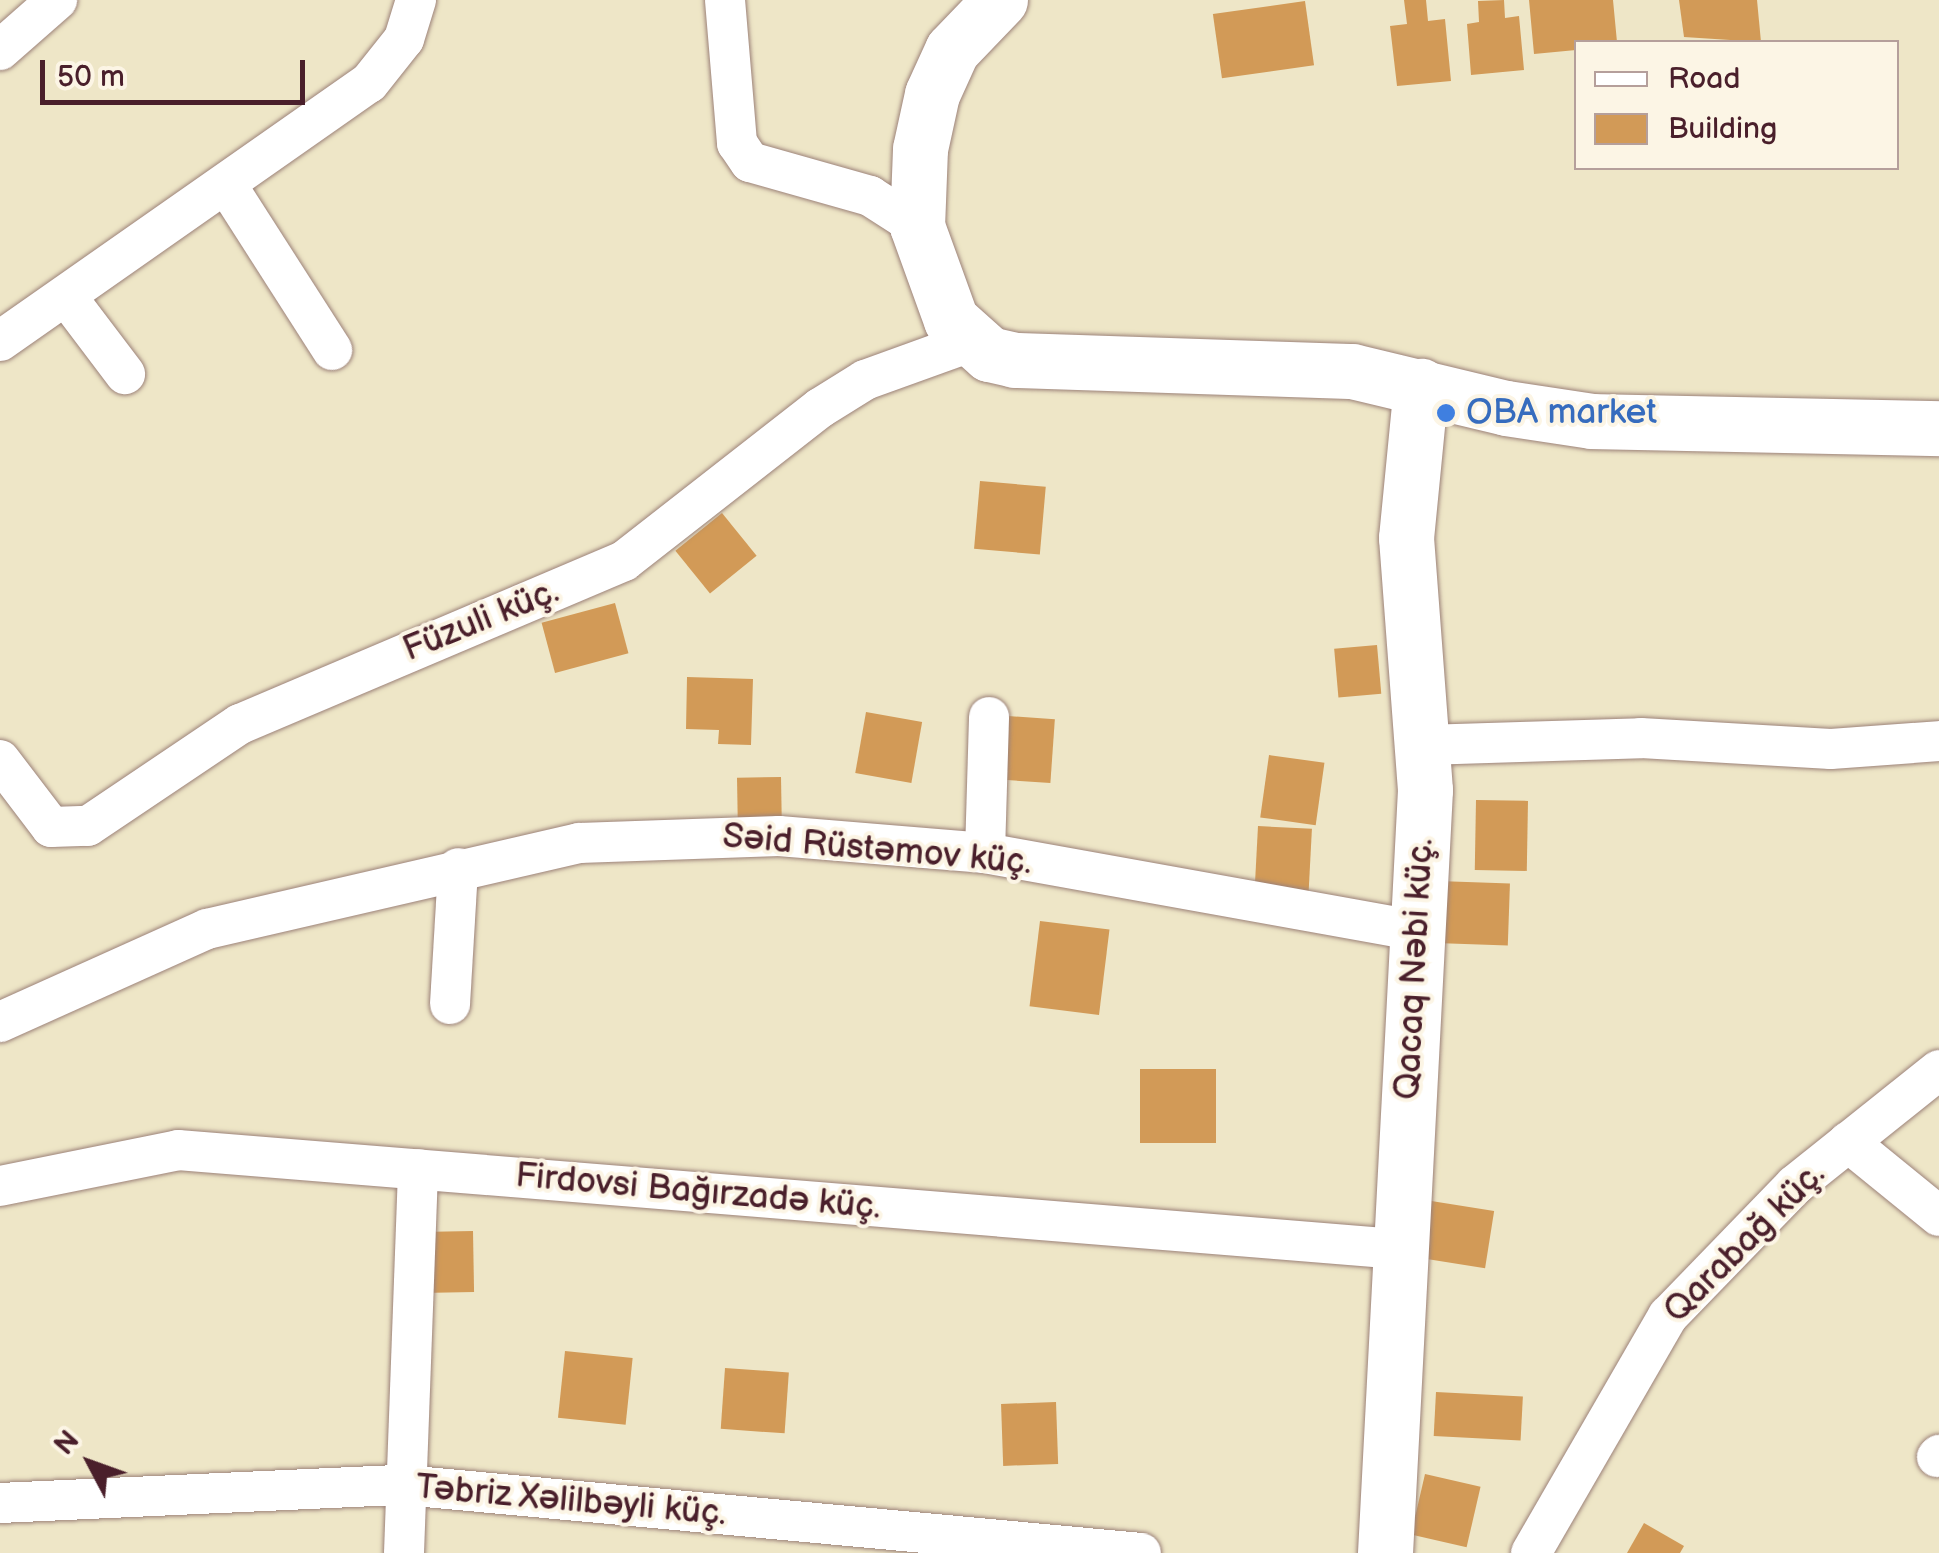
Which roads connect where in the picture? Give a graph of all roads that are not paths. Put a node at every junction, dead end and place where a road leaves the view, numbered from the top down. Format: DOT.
graph roads {
  1 [pos="57,0"];
  2 [pos="416,0"];
  3 [pos="725,0"];
  4 [pos="1000,0"];
  5 [pos="0,50"];
  6 [pos="226,184"];
  7 [pos="916,226"];
  8 [pos="66,296"];
  9 [pos="0,341"];
  10 [pos="970,342"];
  11 [pos="332,350"];
  12 [pos="125,374"];
  13 [pos="1422,386"];
  14 [pos="1939,428"];
  15 [pos="990,717"];
  16 [pos="1939,741"];
  17 [pos="1424,745"];
  18 [pos="0,760"];
  19 [pos="985,852"];
  20 [pos="458,868"];
  21 [pos="1417,931"];
  22 [pos="450,1004"];
  23 [pos="0,1022"];
  24 [pos="1939,1070"];
  25 [pos="1848,1142"];
  26 [pos="418,1169"];
  27 [pos="0,1186"];
  28 [pos="1939,1216"];
  29 [pos="1399,1249"];
  30 [pos="404,1485"];
  31 [pos="0,1503"];
  32 [pos="404,1553"];
  33 [pos="1141,1553"];
  34 [pos="1385,1553"];
  35 [pos="1532,1553"];
  1 -- 5 [label="street"];
  2 -- 6 [label="street"];
  3 -- 7 [label="street"];
  4 -- 7 [label="street"];
  6 -- 8 [label="street"];
  6 -- 11 [label="street"];
  7 -- 10 [label="street"];
  8 -- 9 [label="street"];
  8 -- 12 [label="street"];
  10 -- 13 [label="street"];
  10 -- 18 [label="street, Füzuli küç."];
  13 -- 14 [label="street"];
  13 -- 17 [label="street, Qacaq Nəbi küç."];
  15 -- 19 [label="street"];
  16 -- 17 [label="street"];
  17 -- 21 [label="street, Qacaq Nəbi küç."];
  19 -- 20 [label="street, Səid Rüstəmov küç."];
  19 -- 21 [label="street, Səid Rüstəmov küç."];
  20 -- 22 [label="street"];
  20 -- 23 [label="street, Səid Rüstəmov küç."];
  21 -- 29 [label="street, Qacaq Nəbi küç."];
  24 -- 25 [label="street, Qarabağ küç."];
  25 -- 28 [label="street"];
  25 -- 35 [label="street, Qarabağ küç."];
  26 -- 27 [label="street, Firdovsi Bağırzadə küç."];
  26 -- 29 [label="street, Firdovsi Bağırzadə küç."];
  26 -- 30 [label="street"];
  29 -- 34 [label="street, Qacaq Nəbi küç."];
  30 -- 31 [label="street, Təbriz Xəlilbəyli küç."];
  30 -- 32 [label="street"];
  30 -- 33 [label="street, Təbriz Xəlilbəyli küç."];
}
